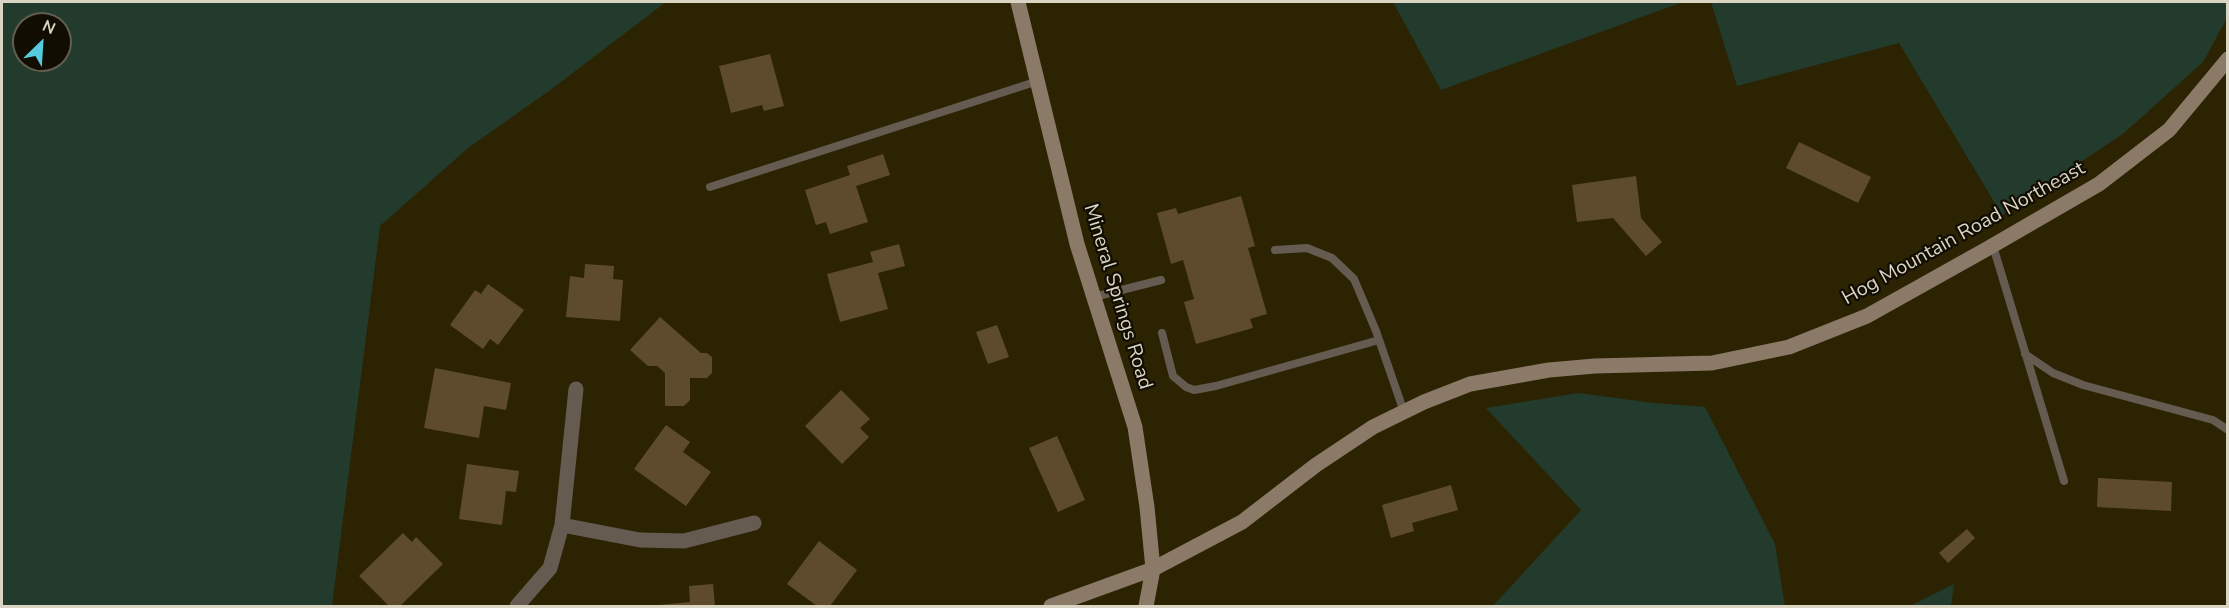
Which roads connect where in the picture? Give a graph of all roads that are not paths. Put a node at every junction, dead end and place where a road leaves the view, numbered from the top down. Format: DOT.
graph roads {
  1 [pos="1018,2"];
  2 [pos="2228,59"];
  3 [pos="1038,81"];
  4 [pos="710,188"];
  5 [pos="1993,246"];
  6 [pos="1275,250"];
  7 [pos="1161,280"];
  8 [pos="1094,297"];
  9 [pos="1162,333"];
  10 [pos="1379,340"];
  11 [pos="2025,354"];
  12 [pos="576,389"];
  13 [pos="1404,412"];
  14 [pos="2228,430"];
  15 [pos="2064,481"];
  16 [pos="754,524"];
  17 [pos="561,525"];
  18 [pos="1153,569"];
  19 [pos="517,606"];
  20 [pos="1052,606"];
  21 [pos="1146,606"];
  1 -- 3 [label="street, Mineral Springs Road"];
  2 -- 5 [label="street, Hog Mountain Road Northeast"];
  3 -- 4 [label="lane"];
  3 -- 8 [label="street, Mineral Springs Road"];
  5 -- 11 [label="lane"];
  5 -- 13 [label="street, Hog Mountain Road Northeast"];
  6 -- 10 [label="lane"];
  7 -- 8 [label="lane"];
  8 -- 18 [label="street, Mineral Springs Road"];
  9 -- 10 [label="lane"];
  10 -- 13 [label="lane"];
  11 -- 14 [label="lane"];
  11 -- 15 [label="lane"];
  12 -- 17 [label="street"];
  13 -- 18 [label="street, Hog Mountain Road Northeast"];
  16 -- 17 [label="street"];
  17 -- 19 [label="street"];
  18 -- 20 [label="street, Hog Mountain Road Northeast"];
  18 -- 21 [label="street, Mineral Springs Road"];
}
